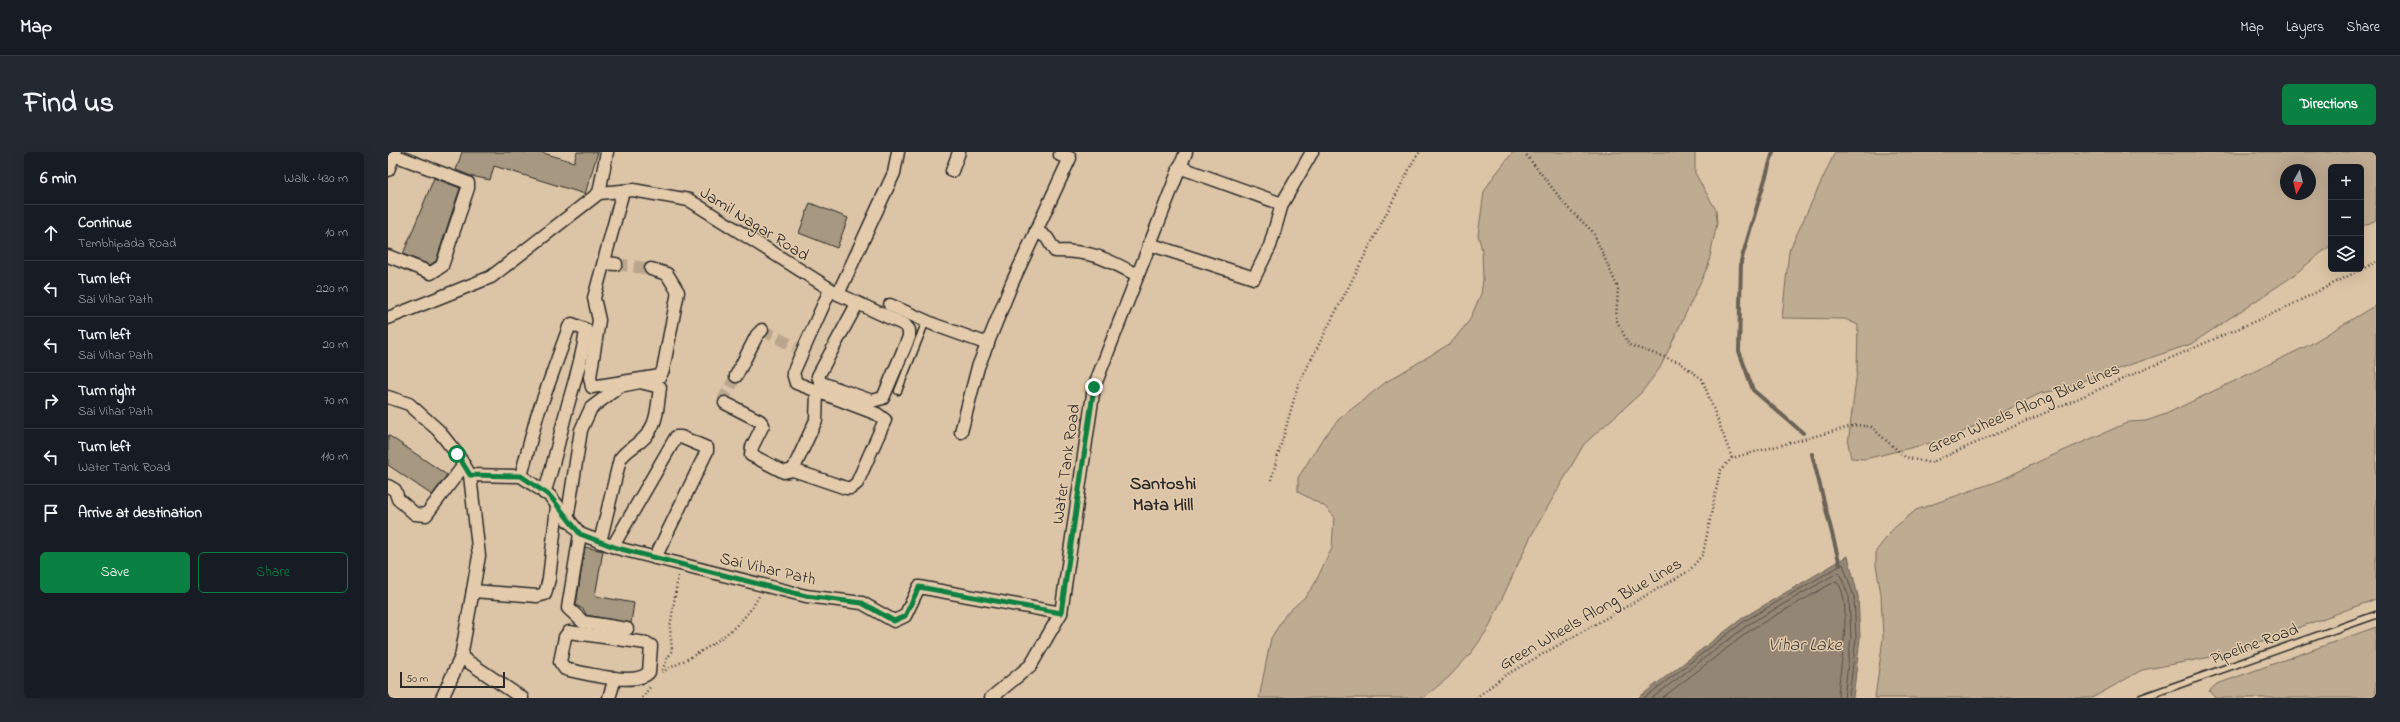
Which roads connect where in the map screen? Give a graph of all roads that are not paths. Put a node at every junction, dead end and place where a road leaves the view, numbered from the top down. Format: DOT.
graph roads {
  1 [pos="607,152"];
  2 [pos="898,152"];
  3 [pos="959,152"];
  4 [pos="1061,152"];
  5 [pos="1186,152"];
  6 [pos="1312,152"];
  7 [pos="394,154"];
  8 [pos="1179,167"];
  9 [pos="388,170"];
  10 [pos="952,171"];
  11 [pos="623,190"];
  12 [pos="599,192"];
  13 [pos="1282,204"];
  14 [pos="1036,230"];
  15 [pos="1149,244"];
  16 [pos="388,256"];
  17 [pos="604,262"];
  18 [pos="616,264"];
  19 [pos="651,269"];
  20 [pos="1137,275"];
  21 [pos="834,292"];
  22 [pos="857,304"];
  23 [pos="890,305"];
  24 [pos="388,318"];
  25 [pos="926,321"];
  26 [pos="762,330"];
  27 [pos="988,344"];
  28 [pos="736,376"];
  29 [pos="898,391"];
  30 [pos="816,392"];
  31 [pos="388,397"];
  32 [pos="725,403"];
  33 [pos="961,432"];
  34 [pos="467,470"];
  35 [pos="793,470"];
  36 [pos="521,476"];
  37 [pos="388,486"];
  38 [pos="544,493"];
  39 [pos="557,506"];
  40 [pos="568,520"];
  41 [pos="580,534"];
  42 [pos="600,542"];
  43 [pos="613,546"];
  44 [pos="655,558"];
  45 [pos="473,592"];
  46 [pos="1061,613"];
  47 [pos="2376,615"];
  48 [pos="627,629"];
  49 [pos="461,656"];
  50 [pos="615,678"];
  51 [pos="442,698"];
  52 [pos="522,698"];
  53 [pos="609,698"];
  54 [pos="991,698"];
  55 [pos="2141,698"];
  1 -- 12 [label="street"];
  2 -- 21 [label="street"];
  3 -- 10 [label="street"];
  4 -- 14 [label="street"];
  5 -- 8 [label="street, Water Tank Road"];
  6 -- 13 [label="street"];
  7 -- 9 [label="street"];
  7 -- 16 [label="street"];
  8 -- 13 [label="street"];
  8 -- 15 [label="street, Water Tank Road"];
  11 -- 12 [label="street, Jamil Nagar Road"];
  11 -- 17 [label="street"];
  11 -- 21 [label="street, Jamil Nagar Road"];
  12 -- 24 [label="street"];
  13 -- 15 [label="street"];
  14 -- 20 [label="street"];
  14 -- 27 [label="street"];
  15 -- 20 [label="street, Water Tank Road"];
  17 -- 18 [label="street"];
  17 -- 19 [label="street"];
  20 -- 46 [label="street, Water Tank Road"];
  21 -- 22 [label="street, Jamil Nagar Road"];
  21 -- 30 [label="street"];
  22 -- 22 [label="street, Jamil Nagar Road"];
  23 -- 25 [label="street"];
  25 -- 27 [label="street"];
  25 -- 29 [label="lane"];
  26 -- 28 [label="street"];
  27 -- 33 [label="street"];
  30 -- 35 [label="street"];
  30 -- 35 [label="street"];
  31 -- 34 [label="street"];
  32 -- 35 [label="street"];
  34 -- 36 [label="street"];
  34 -- 37 [label="street"];
  34 -- 45 [label="street"];
  36 -- 38 [label="street, Sai Vihar Path"];
  36 -- 38 [label="street"];
  38 -- 39 [label="street, Sai Vihar Path"];
  39 -- 40 [label="street, Sai Vihar Path"];
  39 -- 45 [label="street"];
  40 -- 41 [label="street, Sai Vihar Path"];
  40 -- 42 [label="street"];
  41 -- 42 [label="street, Sai Vihar Path"];
  41 -- 48 [label="street"];
  42 -- 43 [label="street, Sai Vihar Path"];
  43 -- 44 [label="street, Sai Vihar Path"];
  43 -- 44 [label="street"];
  44 -- 46 [label="street, Sai Vihar Path"];
  45 -- 49 [label="street"];
  46 -- 54 [label="street, Water Tank Road"];
  47 -- 55 [label="lane, Pipeline Road"];
  49 -- 51 [label="street"];
  49 -- 52 [label="street"];
  50 -- 50 [label="street"];
  50 -- 53 [label="street"];
}
